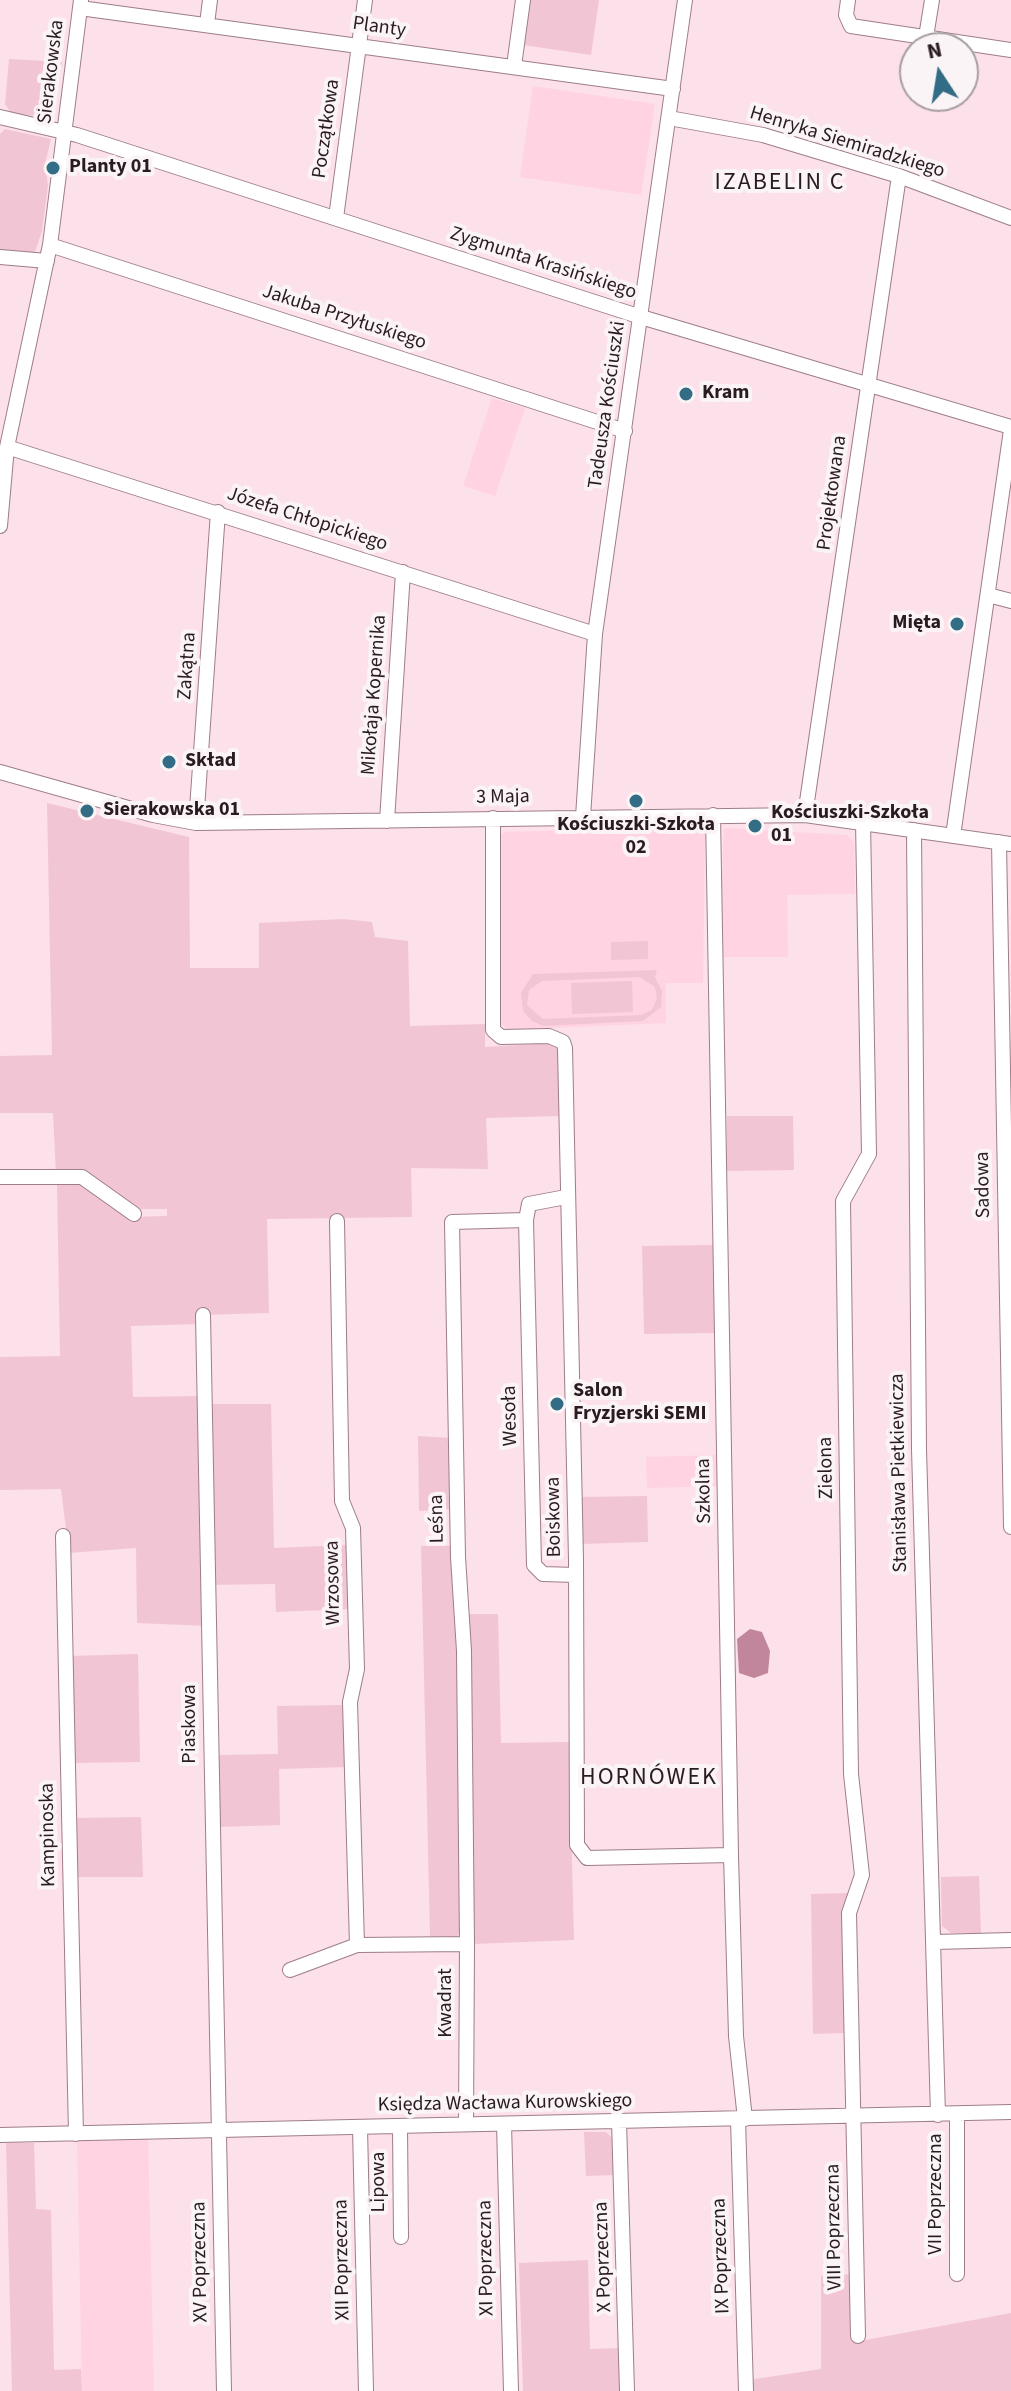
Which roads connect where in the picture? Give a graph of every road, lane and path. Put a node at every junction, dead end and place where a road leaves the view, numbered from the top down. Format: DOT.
graph roads {
  1 [pos="210,0"];
  2 [pos="365,0"];
  3 [pos="523,0"];
  4 [pos="685,0"];
  5 [pos="848,0"];
  6 [pos="932,0"];
  7 [pos="80,4"];
  8 [pos="207,24"];
  9 [pos="927,32"];
  10 [pos="899,33"];
  11 [pos="979,45"];
  12 [pos="358,46"];
  13 [pos="1011,50"];
  14 [pos="514,66"];
  15 [pos="673,89"];
  16 [pos="0,117"];
  17 [pos="669,118"];
  18 [pos="66,132"];
  19 [pos="899,176"];
  20 [pos="336,218"];
  21 [pos="1011,218"];
  22 [pos="50,245"];
  23 [pos="0,257"];
  24 [pos="47,261"];
  25 [pos="641,317"];
  26 [pos="869,386"];
  27 [pos="1011,428"];
  28 [pos="625,431"];
  29 [pos="4,454"];
  30 [pos="218,512"];
  31 [pos="0,526"];
  32 [pos="403,572"];
  33 [pos="988,595"];
  34 [pos="1011,601"];
  35 [pos="595,634"];
  36 [pos="0,772"];
  37 [pos="713,815"];
  38 [pos="805,815"];
  39 [pos="583,817"];
  40 [pos="493,818"];
  41 [pos="387,821"];
  42 [pos="863,822"];
  43 [pos="196,823"];
  44 [pos="914,830"];
  45 [pos="953,836"];
  46 [pos="1005,843"];
  47 [pos="0,1177"];
  48 [pos="566,1197"];
  49 [pos="134,1214"];
  50 [pos="526,1220"];
  51 [pos="337,1221"];
  52 [pos="203,1315"];
  53 [pos="1011,1527"];
  54 [pos="63,1536"];
  55 [pos="575,1575"];
  56 [pos="731,1855"];
  57 [pos="1011,1940"];
  58 [pos="935,1942"];
  59 [pos="467,1944"];
  60 [pos="357,1945"];
  61 [pos="290,1970"];
  62 [pos="1011,2112"];
  63 [pos="957,2114"];
  64 [pos="938,2115"];
  65 [pos="852,2117"];
  66 [pos="741,2119"];
  67 [pos="619,2121"];
  68 [pos="466,2124"];
  69 [pos="504,2124"];
  70 [pos="400,2127"];
  71 [pos="360,2128"];
  72 [pos="219,2132"];
  73 [pos="76,2134"];
  74 [pos="0,2135"];
  75 [pos="401,2237"];
  76 [pos="957,2274"];
  77 [pos="858,2336"];
  78 [pos="224,2391"];
  79 [pos="366,2391"];
  80 [pos="511,2391"];
  81 [pos="627,2391"];
  82 [pos="746,2391"];
  1 -- 8 [label="street"];
  2 -- 12 [label="street, Początkowa"];
  3 -- 14 [label="street"];
  4 -- 15 [label="street, Tadeusza Kościuszki"];
  5 -- 10 [label="street"];
  6 -- 9 [label="street"];
  7 -- 8 [label="street, Planty"];
  7 -- 18 [label="street, Sierakowska"];
  8 -- 12 [label="street, Planty"];
  11 -- 13 [label="street"];
  12 -- 14 [label="street, Planty"];
  12 -- 20 [label="street, Początkowa"];
  14 -- 15 [label="street, Planty"];
  15 -- 17 [label="street, Tadeusza Kościuszki"];
  16 -- 18 [label="street, Zygmunta Krasińskiego"];
  17 -- 19 [label="street, Henryka Siemiradzkiego"];
  17 -- 25 [label="street, Tadeusza Kościuszki"];
  18 -- 20 [label="street, Zygmunta Krasińskiego"];
  18 -- 22 [label="street, Sierakowska"];
  19 -- 21 [label="street, Henryka Siemiradzkiego"];
  19 -- 26 [label="street, Projektowana"];
  20 -- 25 [label="street, Zygmunta Krasińskiego"];
  22 -- 24 [label="street, Sierakowska"];
  22 -- 28 [label="street, Jakuba Przyłuskiego"];
  23 -- 24 [label="street"];
  24 -- 29 [label="street, Sierakowska"];
  25 -- 26 [label="street, Zygmunta Krasińskiego"];
  25 -- 28 [label="street, Tadeusza Kościuszki"];
  26 -- 27 [label="street, Zygmunta Krasińskiego"];
  26 -- 38 [label="street, Projektowana"];
  27 -- 33 [label="street"];
  28 -- 35 [label="street, Tadeusza Kościuszki"];
  29 -- 30 [label="street, Józefa Chłopickiego"];
  29 -- 31 [label="street, Sierakowska"];
  30 -- 32 [label="street, Józefa Chłopickiego"];
  30 -- 43 [label="street, Zakątna"];
  32 -- 35 [label="street, Józefa Chłopickiego"];
  32 -- 41 [label="street, Mikołaja Kopernika"];
  33 -- 34 [label="street"];
  33 -- 45 [label="street"];
  35 -- 39 [label="street, Tadeusza Kościuszki"];
  36 -- 43 [label="street, 3 Maja"];
  37 -- 38 [label="street, 3 Maja"];
  37 -- 39 [label="street, 3 Maja"];
  37 -- 56 [label="street, Szkolna"];
  38 -- 42 [label="street, 3 Maja"];
  39 -- 40 [label="street, 3 Maja"];
  40 -- 41 [label="street, 3 Maja"];
  40 -- 48 [label="street, Boiskowa"];
  41 -- 43 [label="street, 3 Maja"];
  42 -- 44 [label="street, 3 Maja"];
  42 -- 65 [label="street, Zielona"];
  44 -- 45 [label="street, 3 Maja"];
  44 -- 58 [label="street, Stanisława Pietkiewicza"];
  45 -- 46 [label="street, 3 Maja"];
  46 -- 53 [label="street, Sadowa"];
  47 -- 49 [label="street"];
  48 -- 50 [label="street"];
  48 -- 55 [label="street, Boiskowa"];
  50 -- 55 [label="street, Wesoła"];
  50 -- 59 [label="street, Leśna"];
  51 -- 60 [label="street, Wrzosowa"];
  52 -- 72 [label="street, Piaskowa"];
  54 -- 73 [label="street, Kampinoska"];
  55 -- 56 [label="street, Boiskowa"];
  56 -- 66 [label="street, Szkolna"];
  57 -- 58 [label="street"];
  58 -- 64 [label="street, Stanisława Pietkiewicza"];
  59 -- 60 [label="street, Kwadrat"];
  59 -- 68 [label="street, Kwadrat"];
  60 -- 61 [label="street, Kwadrat"];
  62 -- 63 [label="street, Księdza Wacława Kurowskiego"];
  63 -- 64 [label="street, Księdza Wacława Kurowskiego"];
  63 -- 76 [label="street, VII Poprzeczna"];
  64 -- 65 [label="street, Księdza Wacława Kurowskiego"];
  65 -- 66 [label="street, Księdza Wacława Kurowskiego"];
  65 -- 77 [label="street, VIII Poprzeczna"];
  66 -- 67 [label="street, Księdza Wacława Kurowskiego"];
  66 -- 82 [label="street, IX Poprzeczna"];
  67 -- 69 [label="street, Księdza Wacława Kurowskiego"];
  67 -- 81 [label="street, X Poprzeczna"];
  68 -- 69 [label="street, Księdza Wacława Kurowskiego"];
  68 -- 70 [label="street, Księdza Wacława Kurowskiego"];
  69 -- 80 [label="street, XI Poprzeczna"];
  70 -- 71 [label="street, Księdza Wacława Kurowskiego"];
  70 -- 75 [label="street, Lipowa"];
  71 -- 72 [label="street, Księdza Wacława Kurowskiego"];
  71 -- 79 [label="street, XII Poprzeczna"];
  72 -- 73 [label="street, Księdza Wacława Kurowskiego"];
  72 -- 78 [label="street, XV Poprzeczna"];
  73 -- 74 [label="street, Księdza Wacława Kurowskiego"];
}
